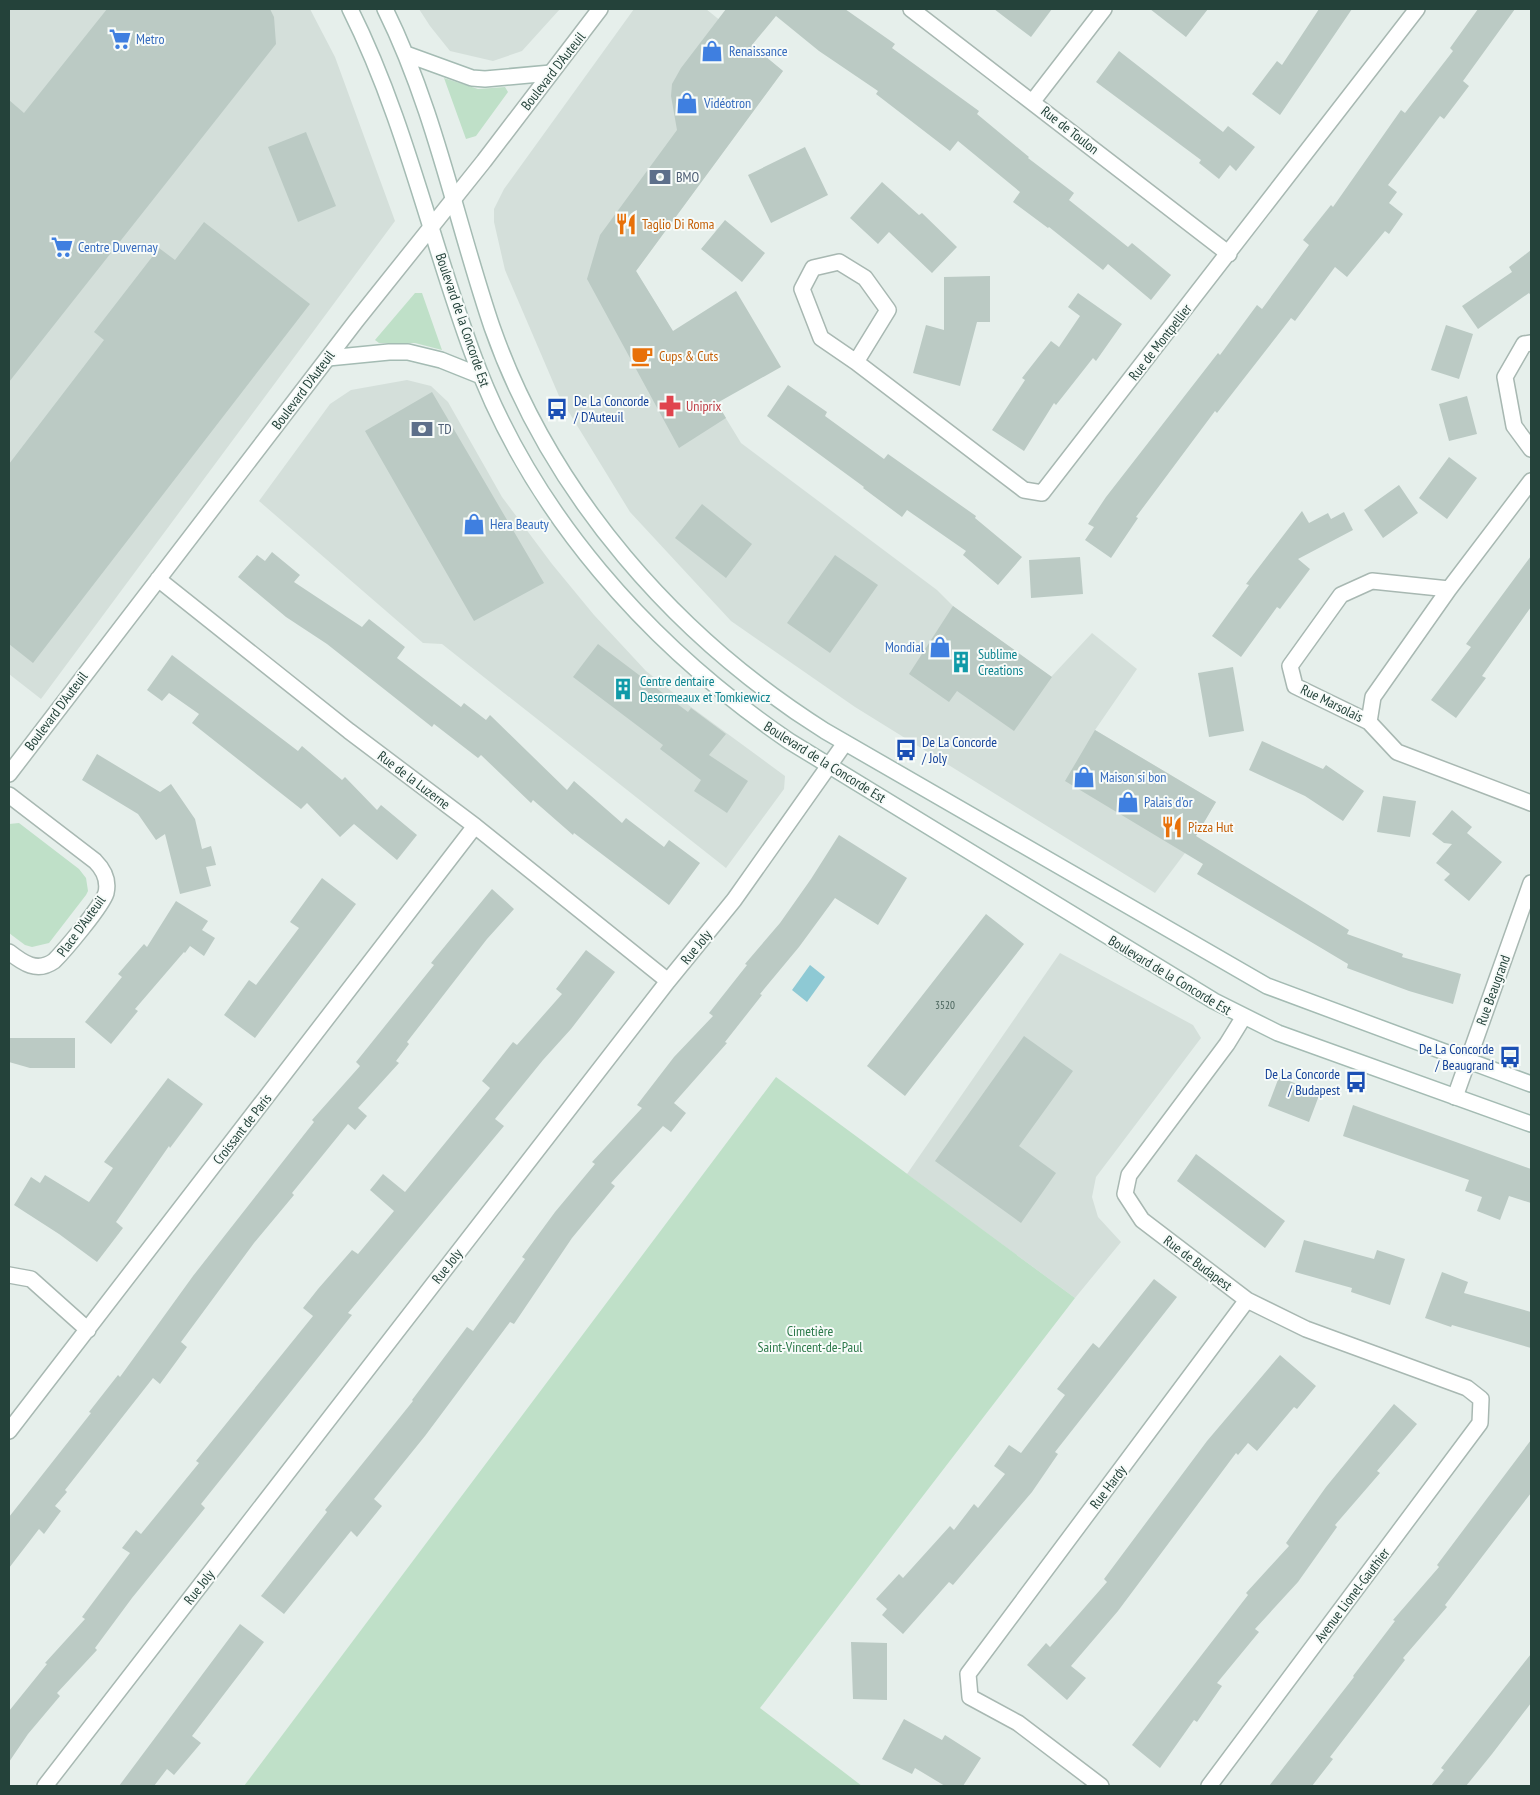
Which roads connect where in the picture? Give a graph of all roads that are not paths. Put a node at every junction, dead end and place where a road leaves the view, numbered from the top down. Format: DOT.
graph roads {
  1 [pos="350,9"];
  2 [pos="385,9"];
  3 [pos="600,9"];
  4 [pos="910,9"];
  5 [pos="1104,9"];
  6 [pos="1417,9"];
  7 [pos="406,54"];
  8 [pos="551,73"];
  9 [pos="1033,101"];
  10 [pos="454,198"];
  11 [pos="432,226"];
  12 [pos="1229,254"];
  13 [pos="1531,343"];
  14 [pos="328,358"];
  15 [pos="856,362"];
  16 [pos="481,376"];
  17 [pos="1531,449"];
  18 [pos="1529,490"];
  19 [pos="158,579"];
  20 [pos="1449,589"];
  21 [pos="1369,722"];
  22 [pos="845,743"];
  23 [pos="829,766"];
  24 [pos="9,774"];
  25 [pos="9,795"];
  26 [pos="1531,803"];
  27 [pos="475,826"];
  28 [pos="1531,883"];
  29 [pos="9,952"];
  30 [pos="668,981"];
  31 [pos="1243,1018"];
  32 [pos="1468,1062"];
  33 [pos="1531,1084"];
  34 [pos="1455,1097"];
  35 [pos="1531,1124"];
  36 [pos="9,1275"];
  37 [pos="1247,1300"];
  38 [pos="88,1330"];
  39 [pos="1480,1399"];
  40 [pos="12,1421"];
  41 [pos="45,1786"];
  42 [pos="1101,1786"];
  43 [pos="1209,1786"];
  1 -- 11 [label="street, Boulevard de la Concorde Est"];
  2 -- 7 [label="street"];
  3 -- 8 [label="street, Boulevard D'Auteuil"];
  4 -- 9 [label="street, Rue de Toulon"];
  5 -- 9 [label="street"];
  6 -- 12 [label="street, Rue de Montpellier"];
  7 -- 8 [label="street"];
  7 -- 10 [label="street, Boulevard de la Concorde Est"];
  8 -- 10 [label="street, Boulevard D'Auteuil"];
  9 -- 12 [label="street, Rue de Toulon"];
  10 -- 11 [label="street, Boulevard D'Auteuil"];
  10 -- 22 [label="street, Boulevard de la Concorde Est"];
  11 -- 14 [label="street, Boulevard D'Auteuil"];
  11 -- 16 [label="street, Boulevard de la Concorde Est"];
  12 -- 15 [label="street, Rue de Montpellier"];
  13 -- 17 [label="street"];
  14 -- 16 [label="street"];
  14 -- 19 [label="street, Boulevard D'Auteuil"];
  15 -- 15 [label="street, Rue de Montpellier"];
  16 -- 23 [label="street, Boulevard de la Concorde Est"];
  18 -- 20 [label="street, Rue Marsolais"];
  19 -- 24 [label="street, Boulevard D'Auteuil"];
  19 -- 27 [label="street, Rue de la Luzerne"];
  20 -- 21 [label="street, Rue Marsolais"];
  20 -- 21 [label="street, Rue Marsolais"];
  21 -- 26 [label="street"];
  22 -- 23 [label="street, Rue Joly"];
  22 -- 32 [label="street, Boulevard de la Concorde Est"];
  23 -- 30 [label="street, Rue Joly"];
  23 -- 31 [label="street, Boulevard de la Concorde Est"];
  25 -- 29 [label="street, Place D'Auteuil"];
  27 -- 30 [label="street, Rue de la Luzerne"];
  27 -- 38 [label="street, Croissant de Paris"];
  28 -- 32 [label="street, Rue Beaugrand"];
  30 -- 41 [label="street, Rue Joly"];
  31 -- 34 [label="street, Boulevard de la Concorde Est"];
  31 -- 37 [label="street, Rue de Budapest"];
  32 -- 33 [label="street, Boulevard de la Concorde Est"];
  32 -- 34 [label="street, Rue Beaugrand"];
  34 -- 35 [label="street, Boulevard de la Concorde Est"];
  36 -- 38 [label="street"];
  37 -- 39 [label="street, Rue de Budapest"];
  37 -- 42 [label="street, Rue Hardy"];
  38 -- 40 [label="street, Croissant de Paris"];
  39 -- 43 [label="street, Avenue Lionel-Gauthier"];
}
